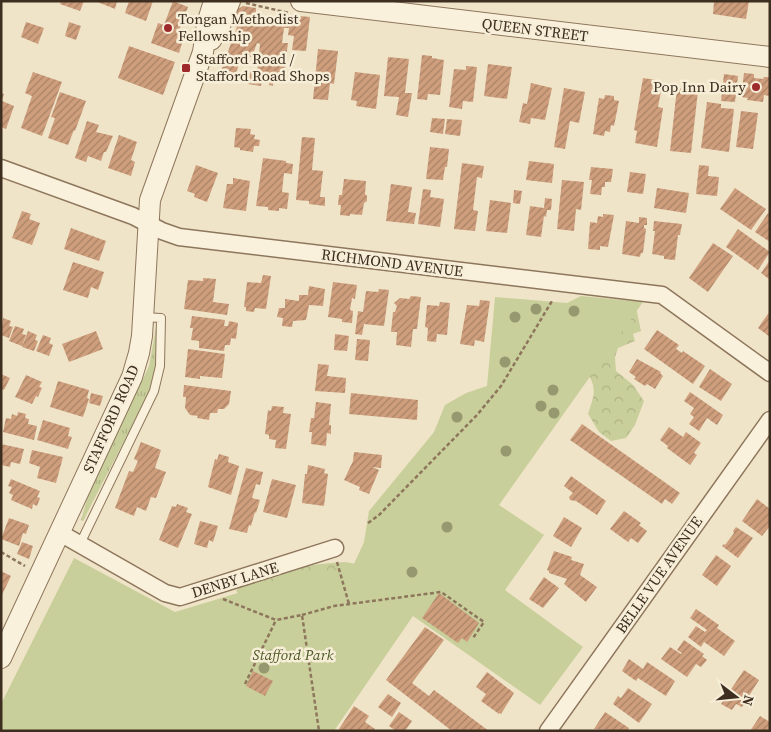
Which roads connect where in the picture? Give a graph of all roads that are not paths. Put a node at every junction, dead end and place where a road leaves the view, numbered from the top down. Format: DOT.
graph roads {
  1 [pos="214,1"];
  2 [pos="230,1"];
  3 [pos="301,1"];
  4 [pos="203,52"];
  5 [pos="770,57"];
  6 [pos="1,168"];
  7 [pos="148,223"];
  8 [pos="143,317"];
  9 [pos="770,373"];
  10 [pos="770,420"];
  11 [pos="60,533"];
  12 [pos="80,544"];
  13 [pos="335,548"];
  14 [pos="1,658"];
  15 [pos="548,731"];
  1 -- 4 [label="street, STAFFORD ROAD"];
  2 -- 4 [label="street, STAFFORD ROAD"];
  3 -- 5 [label="street, QUEEN STREET"];
  4 -- 7 [label="street, STAFFORD ROAD"];
  6 -- 7 [label="street, RICHMOND AVENUE"];
  7 -- 8 [label="street, STAFFORD ROAD"];
  7 -- 9 [label="street, RICHMOND AVENUE"];
  8 -- 11 [label="street, STAFFORD ROAD"];
  8 -- 12 [label="lane"];
  10 -- 15 [label="street, BELLE VUE AVENUE"];
  11 -- 12 [label="street, DENBY LANE"];
  11 -- 14 [label="street, STAFFORD ROAD"];
  12 -- 13 [label="street, DENBY LANE"];
}
